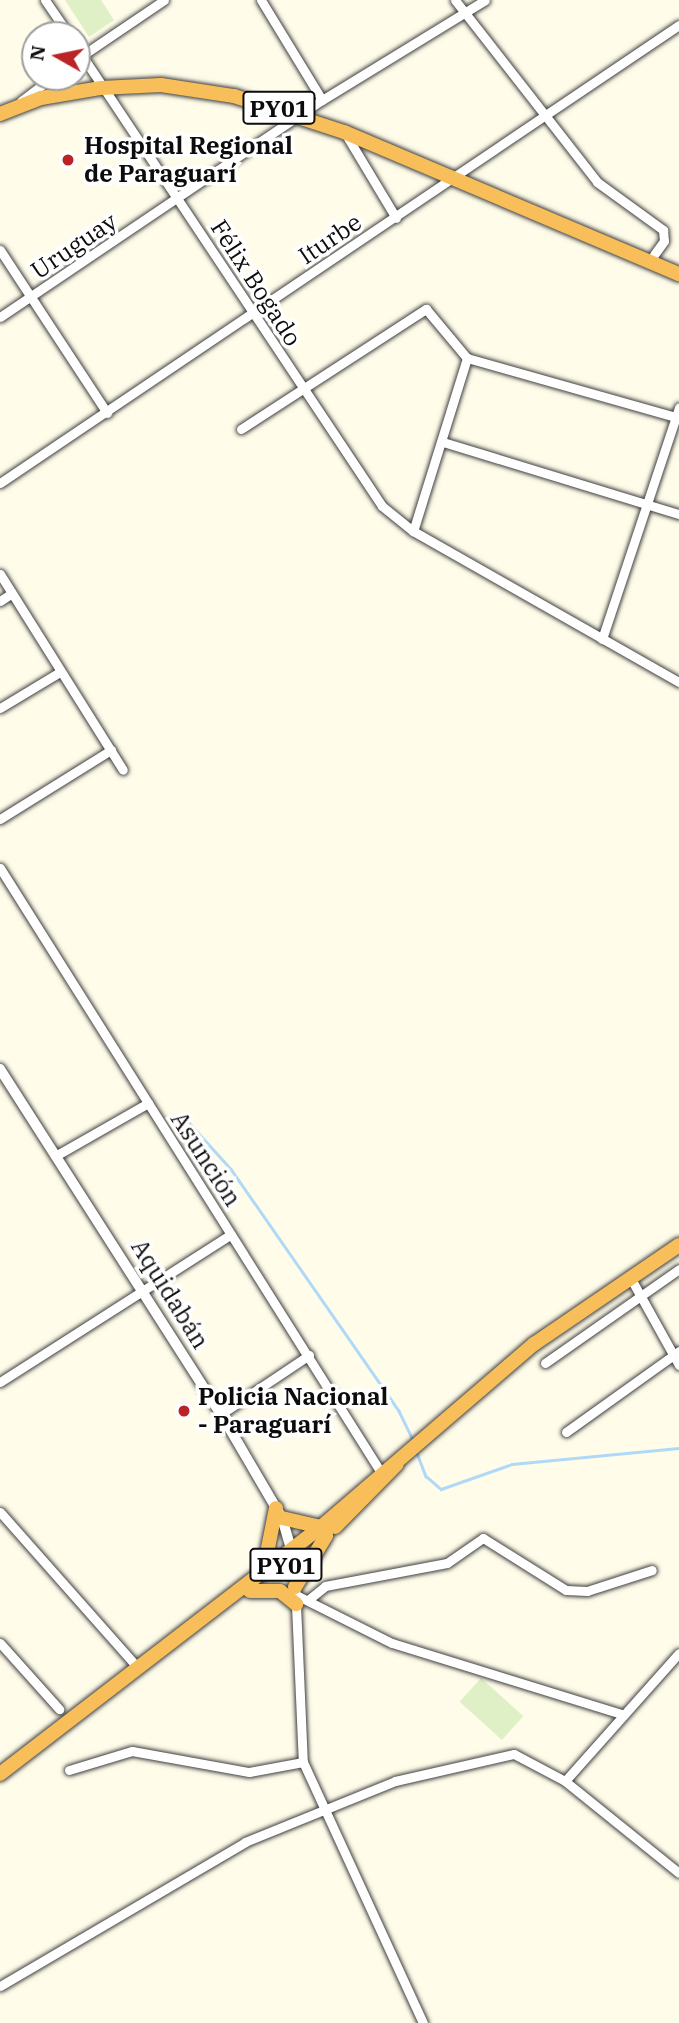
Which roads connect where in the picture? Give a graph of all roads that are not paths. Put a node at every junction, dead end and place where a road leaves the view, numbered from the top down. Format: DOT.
graph roads {
  1 [pos="45,0"];
  2 [pos="164,0"];
  3 [pos="261,0"];
  4 [pos="455,0"];
  5 [pos="485,0"];
  6 [pos="465,13"];
  7 [pos="59,21"];
  8 [pos="679,25"];
  9 [pos="91,46"];
  10 [pos="91,73"];
  11 [pos="101,88"];
  12 [pos="35,91"];
  13 [pos="322,100"];
  14 [pos="14,107"];
  15 [pos="0,114"];
  16 [pos="300,116"];
  17 [pos="541,118"];
  18 [pos="344,132"];
  19 [pos="458,180"];
  20 [pos="178,198"];
  21 [pos="396,218"];
  22 [pos="543,218"];
  23 [pos="0,250"];
  24 [pos="654,255"];
  25 [pos="679,266"];
  26 [pos="679,274"];
  27 [pos="32,297"];
  28 [pos="252,314"];
  29 [pos="0,317"];
  30 [pos="467,358"];
  31 [pos="302,389"];
  32 [pos="679,407"];
  33 [pos="107,413"];
  34 [pos="677,418"];
  35 [pos="241,429"];
  36 [pos="443,442"];
  37 [pos="0,483"];
  38 [pos="647,504"];
  39 [pos="679,514"];
  40 [pos="413,531"];
  41 [pos="0,574"];
  42 [pos="12,593"];
  43 [pos="0,601"];
  44 [pos="603,639"];
  45 [pos="60,671"];
  46 [pos="679,682"];
  47 [pos="0,708"];
  48 [pos="111,750"];
  49 [pos="123,770"];
  50 [pos="0,820"];
  51 [pos="0,868"];
  52 [pos="2,1077"];
  53 [pos="148,1104"];
  54 [pos="57,1155"];
  55 [pos="231,1234"];
  56 [pos="679,1245"];
  57 [pos="679,1269"];
  58 [pos="630,1277"];
  59 [pos="142,1291"];
  60 [pos="640,1296"];
  61 [pos="556,1329"];
  62 [pos="568,1346"];
  63 [pos="676,1353"];
  64 [pos="309,1355"];
  65 [pos="545,1363"];
  66 [pos="679,1365"];
  67 [pos="0,1382"];
  68 [pos="221,1414"];
  69 [pos="566,1432"];
  70 [pos="400,1460"];
  71 [pos="380,1471"];
  72 [pos="0,1512"];
  73 [pos="279,1513"];
  74 [pos="323,1532"];
  75 [pos="293,1554"];
  76 [pos="263,1570"];
  77 [pos="652,1570"];
  78 [pos="250,1591"];
  79 [pos="299,1596"];
  80 [pos="0,1643"];
  81 [pos="157,1653"];
  82 [pos="679,1653"];
  83 [pos="138,1668"];
  84 [pos="59,1709"];
  85 [pos="622,1714"];
  86 [pos="303,1762"];
  87 [pos="69,1770"];
  88 [pos="0,1774"];
  89 [pos="565,1781"];
  90 [pos="323,1807"];
  91 [pos="679,1873"];
  92 [pos="0,1986"];
  93 [pos="423,2023"];
  1 -- 7 [label="street"];
  2 -- 9 [label="street"];
  3 -- 13 [label="street"];
  4 -- 6 [label="street"];
  5 -- 6 [label="street, Uruguay"];
  6 -- 13 [label="street, Uruguay"];
  6 -- 17 [label="street"];
  8 -- 17 [label="street, Iturbe"];
  10 -- 11 [label="street, Félix Bogado"];
  11 -- 14 [label="highway, PY01"];
  11 -- 16 [label="highway, PY01"];
  11 -- 20 [label="street, Félix Bogado"];
  12 -- 14 [label="street"];
  13 -- 16 [label="street, Uruguay"];
  14 -- 15 [label="highway, PY01"];
  16 -- 18 [label="highway, PY01"];
  16 -- 20 [label="street, Uruguay"];
  17 -- 19 [label="street, Iturbe"];
  17 -- 24 [label="street"];
  18 -- 19 [label="highway, PY01"];
  18 -- 21 [label="street"];
  19 -- 21 [label="street, Iturbe"];
  19 -- 22 [label="highway, PY01"];
  20 -- 27 [label="street, Uruguay"];
  20 -- 28 [label="street, Félix Bogado"];
  21 -- 28 [label="street, Iturbe"];
  22 -- 24 [label="highway, PY01"];
  22 -- 26 [label="highway, PY01"];
  23 -- 27 [label="street"];
  24 -- 25 [label="highway, PY01"];
  27 -- 29 [label="street, Uruguay"];
  27 -- 33 [label="street"];
  28 -- 31 [label="street, Félix Bogado"];
  28 -- 33 [label="street, Iturbe"];
  30 -- 31 [label="street"];
  30 -- 34 [label="street"];
  30 -- 36 [label="street"];
  31 -- 35 [label="street"];
  31 -- 40 [label="street, Félix Bogado"];
  32 -- 34 [label="street"];
  33 -- 37 [label="street, Iturbe"];
  34 -- 38 [label="street"];
  36 -- 38 [label="street"];
  36 -- 40 [label="street"];
  38 -- 39 [label="street"];
  38 -- 44 [label="street"];
  40 -- 44 [label="street, Félix Bogado"];
  41 -- 42 [label="street"];
  42 -- 43 [label="street"];
  42 -- 45 [label="street"];
  44 -- 46 [label="street, Félix Bogado"];
  45 -- 47 [label="street"];
  45 -- 48 [label="street"];
  48 -- 49 [label="street"];
  48 -- 50 [label="street"];
  51 -- 53 [label="street, Asunción"];
  52 -- 54 [label="street, Aquidabán"];
  53 -- 54 [label="street"];
  53 -- 55 [label="street, Asunción"];
  54 -- 59 [label="street, Aquidabán"];
  55 -- 59 [label="street"];
  55 -- 64 [label="street, Asunción"];
  56 -- 58 [label="highway, PY01"];
  57 -- 60 [label="street"];
  58 -- 60 [label="street"];
  58 -- 61 [label="highway, PY01"];
  59 -- 67 [label="street"];
  59 -- 68 [label="street, Aquidabán"];
  60 -- 62 [label="street"];
  60 -- 63 [label="street"];
  61 -- 62 [label="street"];
  61 -- 70 [label="highway, PY01"];
  62 -- 65 [label="street"];
  63 -- 66 [label="street"];
  63 -- 69 [label="street"];
  64 -- 68 [label="street"];
  64 -- 71 [label="street, Asunción"];
  68 -- 73 [label="street, Aquidabán"];
  70 -- 71 [label="highway, PY01"];
  70 -- 74 [label="highway, PY01"];
  71 -- 74 [label="highway, PY01"];
  72 -- 83 [label="street"];
  73 -- 74 [label="highway"];
  73 -- 75 [label="street, Aquidabán"];
  73 -- 76 [label="highway"];
  74 -- 75 [label="highway, PY01"];
  74 -- 79 [label="highway"];
  75 -- 76 [label="highway, PY01"];
  75 -- 78 [label="highway, PY01"];
  75 -- 79 [label="street"];
  76 -- 81 [label="highway, PY01"];
  77 -- 79 [label="street"];
  78 -- 79 [label="highway"];
  78 -- 81 [label="highway, PY01"];
  79 -- 85 [label="street"];
  79 -- 86 [label="street"];
  80 -- 84 [label="street"];
  81 -- 83 [label="highway, PY01"];
  82 -- 85 [label="street"];
  83 -- 88 [label="highway, PY01"];
  85 -- 89 [label="street"];
  86 -- 87 [label="street"];
  86 -- 90 [label="street"];
  89 -- 90 [label="street"];
  89 -- 91 [label="street"];
  90 -- 92 [label="street"];
  90 -- 93 [label="street"];
}
